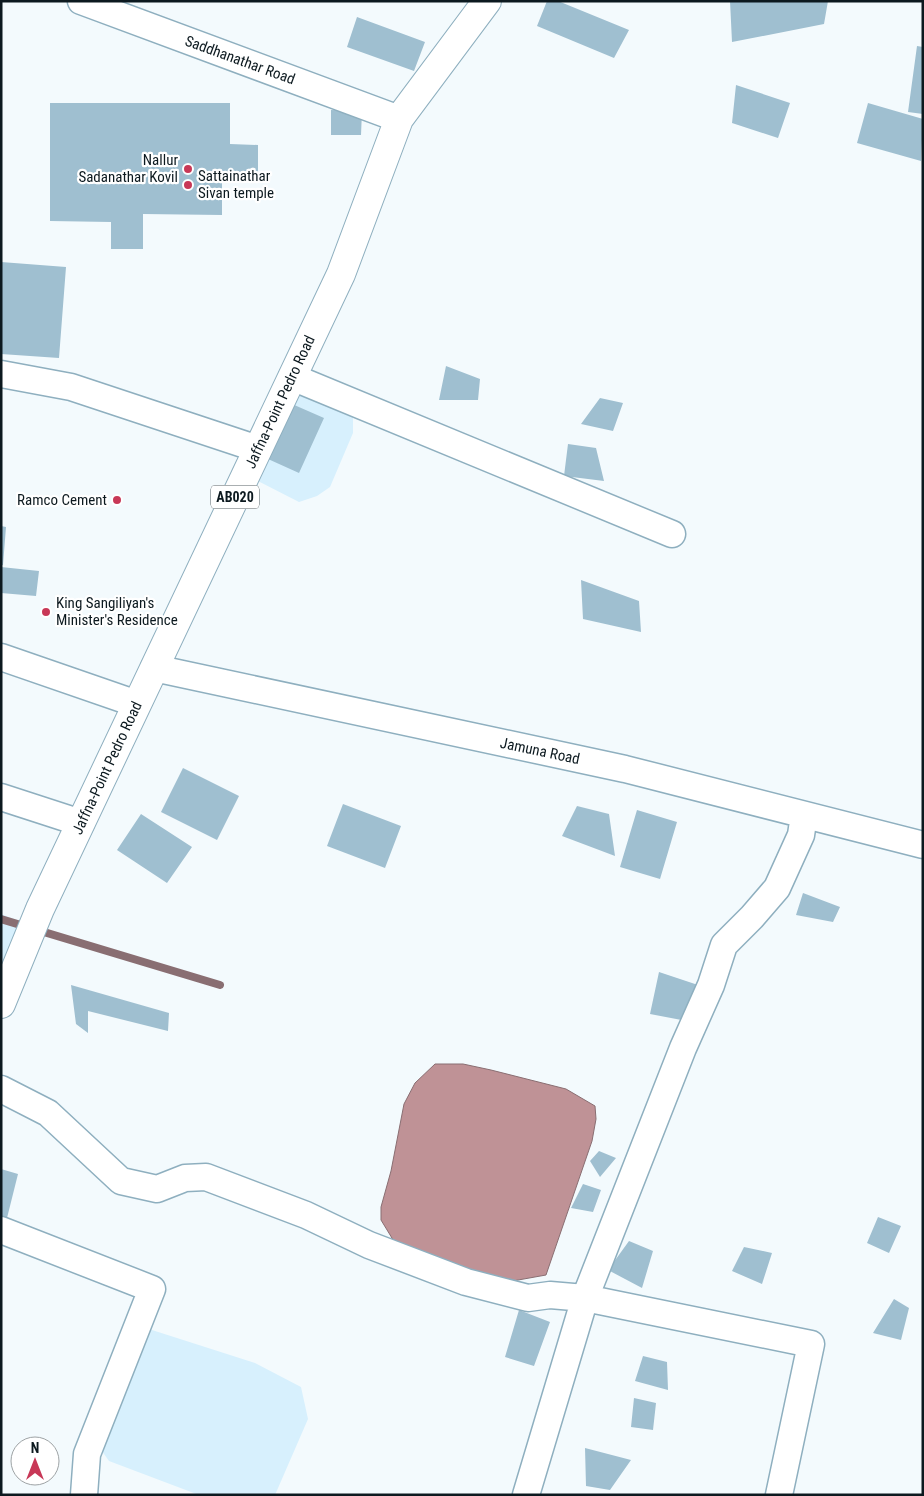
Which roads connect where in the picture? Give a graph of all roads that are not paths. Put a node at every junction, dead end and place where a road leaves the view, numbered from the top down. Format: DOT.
graph roads {
  1 [pos="81,1"];
  2 [pos="487,1"];
  3 [pos="399,119"];
  4 [pos="1,374"];
  5 [pos="292,377"];
  6 [pos="258,449"];
  7 [pos="672,534"];
  8 [pos="1,657"];
  9 [pos="154,668"];
  10 [pos="137,704"];
  11 [pos="1,797"];
  12 [pos="804,815"];
  13 [pos="81,823"];
  14 [pos="923,845"];
  15 [pos="1,1004"];
  16 [pos="1,1089"];
  17 [pos="1,1230"];
  18 [pos="585,1298"];
  19 [pos="84,1495"];
  20 [pos="526,1495"];
  21 [pos="779,1495"];
  1 -- 3 [label="street, Saddhanathar Road"];
  2 -- 3 [label="main road, Jaffna-Point Pedro Road / AB020"];
  3 -- 5 [label="main road, Jaffna-Point Pedro Road / AB020"];
  4 -- 6 [label="street"];
  5 -- 6 [label="main road, Jaffna-Point Pedro Road / AB020"];
  5 -- 7 [label="street"];
  6 -- 9 [label="main road, Jaffna-Point Pedro Road / AB020"];
  8 -- 10 [label="street"];
  9 -- 10 [label="main road, Jaffna-Point Pedro Road / AB020"];
  9 -- 12 [label="street, Jamuna Road"];
  10 -- 13 [label="main road, Jaffna-Point Pedro Road / AB020"];
  11 -- 13 [label="street"];
  12 -- 14 [label="street, Jamuna Road"];
  12 -- 18 [label="street"];
  13 -- 15 [label="main road, Jaffna-Point Pedro Road / AB020"];
  16 -- 18 [label="street"];
  17 -- 19 [label="street"];
  18 -- 20 [label="street"];
  18 -- 21 [label="street"];
}
